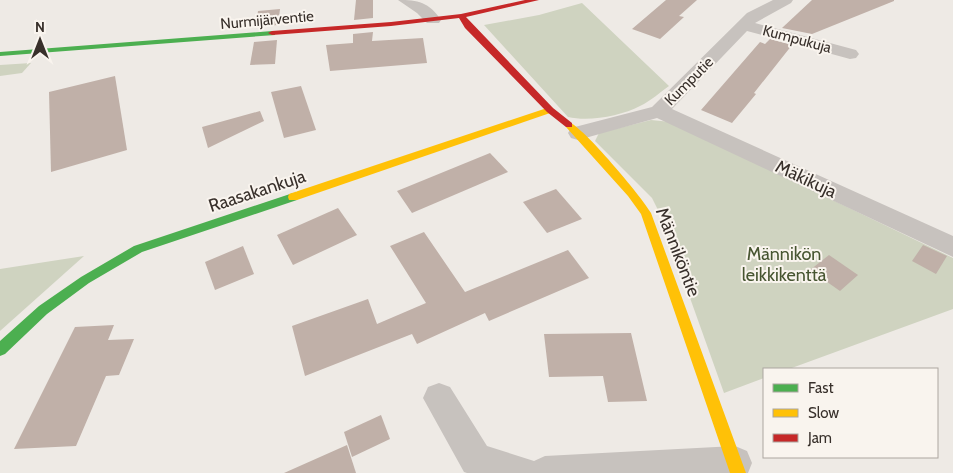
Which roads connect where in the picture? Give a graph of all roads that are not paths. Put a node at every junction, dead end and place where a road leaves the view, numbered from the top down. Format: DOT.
graph roads {
  1 [pos="406,0"];
  2 [pos="535,0"];
  3 [pos="785,0"];
  4 [pos="461,16"];
  5 [pos="433,20"];
  6 [pos="744,25"];
  7 [pos="0,54"];
  8 [pos="850,54"];
  9 [pos="550,110"];
  10 [pos="659,111"];
  11 [pos="578,133"];
  12 [pos="953,247"];
  13 [pos="0,350"];
  14 [pos="439,398"];
  15 [pos="737,468"];
  16 [pos="522,473"];
  17 [pos="545,473"];
  1 -- 5 [label="street"];
  2 -- 4 [label="street, Nurmijärventie"];
  3 -- 6 [label="street, Kumputie"];
  4 -- 5 [label="street, Nurmijärventie"];
  4 -- 9 [label="street, Männiköntie"];
  5 -- 7 [label="street, Nurmijärventie"];
  6 -- 8 [label="street, Kumpukuja"];
  6 -- 10 [label="street, Kumputie"];
  9 -- 11 [label="street, Männiköntie"];
  9 -- 13 [label="street, Raasakankuja"];
  10 -- 11 [label="street, Kumputie"];
  10 -- 12 [label="street, Mäkikuja"];
  11 -- 15 [label="street, Männiköntie"];
  14 -- 16 [label="street"];
  15 -- 17 [label="street"];
}
